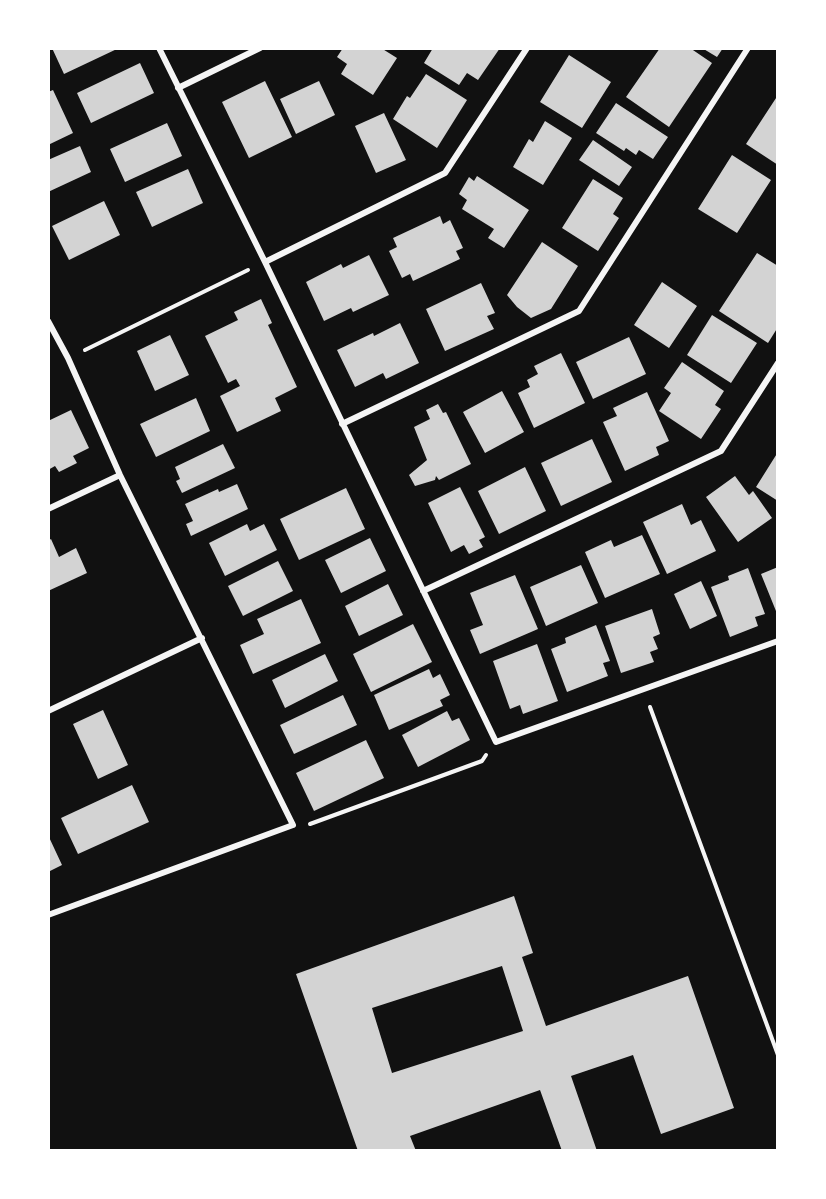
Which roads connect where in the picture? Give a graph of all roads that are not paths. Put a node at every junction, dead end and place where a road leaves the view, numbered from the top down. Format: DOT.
graph roads {
  1 [pos="159,48"];
  2 [pos="260,48"];
  3 [pos="527,48"];
  4 [pos="748,48"];
  5 [pos="178,88"];
  6 [pos="265,262"];
  7 [pos="48,321"];
  8 [pos="778,363"];
  9 [pos="342,424"];
  10 [pos="120,475"];
  11 [pos="48,509"];
  12 [pos="423,591"];
  13 [pos="202,638"];
  14 [pos="778,641"];
  15 [pos="48,711"];
  16 [pos="48,915"];
  1 -- 5 [label="street"];
  2 -- 5 [label="street"];
  3 -- 6 [label="street"];
  4 -- 9 [label="street"];
  5 -- 6 [label="street"];
  6 -- 9 [label="street"];
  7 -- 10 [label="street"];
  8 -- 12 [label="street"];
  9 -- 12 [label="street"];
  10 -- 11 [label="street"];
  10 -- 13 [label="street"];
  12 -- 14 [label="street"];
  13 -- 15 [label="street"];
  13 -- 16 [label="street"];
}
